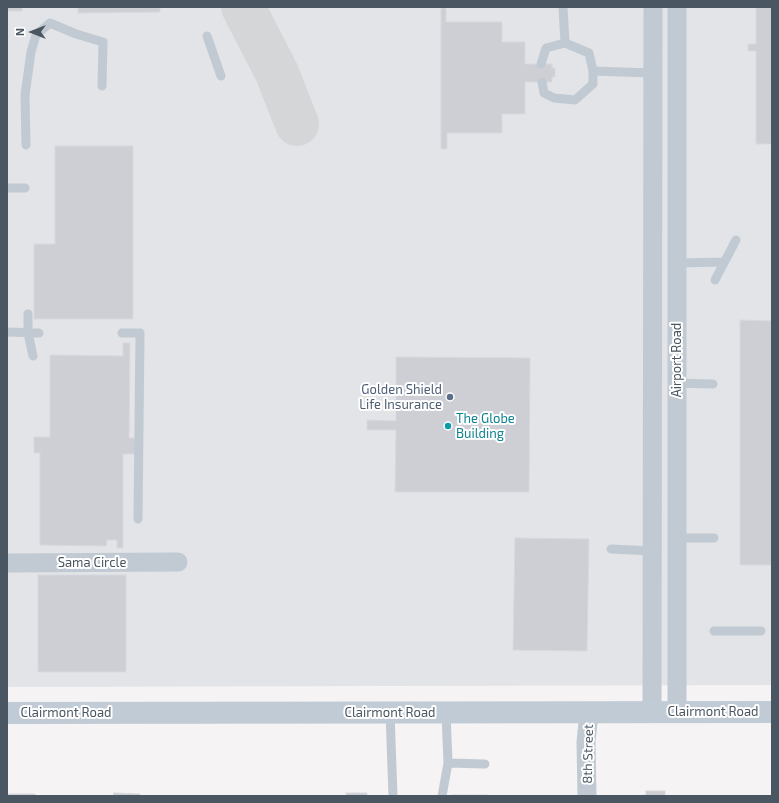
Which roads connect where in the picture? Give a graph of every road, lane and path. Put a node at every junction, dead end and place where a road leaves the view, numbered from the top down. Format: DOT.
graph roads {
  1 [pos="563,7"];
  2 [pos="653,7"];
  3 [pos="677,7"];
  4 [pos="207,36"];
  5 [pos="565,43"];
  6 [pos="541,64"];
  7 [pos="593,70"];
  8 [pos="652,73"];
  9 [pos="221,76"];
  10 [pos="542,82"];
  11 [pos="102,86"];
  12 [pos="26,146"];
  13 [pos="7,188"];
  14 [pos="25,188"];
  15 [pos="736,240"];
  16 [pos="724,262"];
  17 [pos="678,263"];
  18 [pos="715,280"];
  19 [pos="28,314"];
  20 [pos="7,332"];
  21 [pos="28,333"];
  22 [pos="39,333"];
  23 [pos="122,333"];
  24 [pos="33,356"];
  25 [pos="678,383"];
  26 [pos="713,384"];
  27 [pos="138,519"];
  28 [pos="678,538"];
  29 [pos="714,538"];
  30 [pos="611,549"];
  31 [pos="653,551"];
  32 [pos="178,562"];
  33 [pos="7,563"];
  34 [pos="714,631"];
  35 [pos="761,631"];
  36 [pos="390,712"];
  37 [pos="446,712"];
  38 [pos="589,712"];
  39 [pos="652,712"];
  40 [pos="678,712"];
  41 [pos="772,712"];
  42 [pos="7,713"];
  43 [pos="448,763"];
  44 [pos="485,764"];
  45 [pos="393,796"];
  46 [pos="442,796"];
  47 [pos="587,796"];
  1 -- 5 [label="lane"];
  2 -- 8 [label="street, Airport Road"];
  3 -- 17 [label="street, Airport Road"];
  4 -- 9 [label="lane"];
  5 -- 6 [label="lane"];
  5 -- 7 [label="lane"];
  7 -- 8 [label="lane"];
  7 -- 10 [label="lane"];
  8 -- 31 [label="street, Airport Road"];
  11 -- 12 [label="lane"];
  13 -- 14 [label="lane"];
  15 -- 16 [label="lane"];
  16 -- 17 [label="lane"];
  16 -- 18 [label="lane"];
  17 -- 25 [label="street, Airport Road"];
  19 -- 21 [label="lane"];
  20 -- 21 [label="lane"];
  21 -- 22 [label="lane"];
  21 -- 24 [label="lane"];
  23 -- 27 [label="lane"];
  25 -- 26 [label="lane"];
  25 -- 28 [label="street, Airport Road"];
  28 -- 29 [label="lane"];
  28 -- 40 [label="street, Airport Road"];
  30 -- 31 [label="lane"];
  31 -- 39 [label="street, Airport Road"];
  32 -- 33 [label="street, Sama Circle"];
  34 -- 35 [label="lane"];
  36 -- 37 [label="main road, Clairmont Road"];
  36 -- 42 [label="main road, Clairmont Road"];
  36 -- 45 [label="lane"];
  37 -- 38 [label="main road, Clairmont Road"];
  37 -- 43 [label="lane"];
  38 -- 39 [label="main road, Clairmont Road"];
  38 -- 47 [label="street, 8th Street"];
  39 -- 40 [label="main road, Clairmont Road"];
  40 -- 41 [label="main road, Clairmont Road"];
  43 -- 44 [label="lane"];
  43 -- 46 [label="lane"];
}
